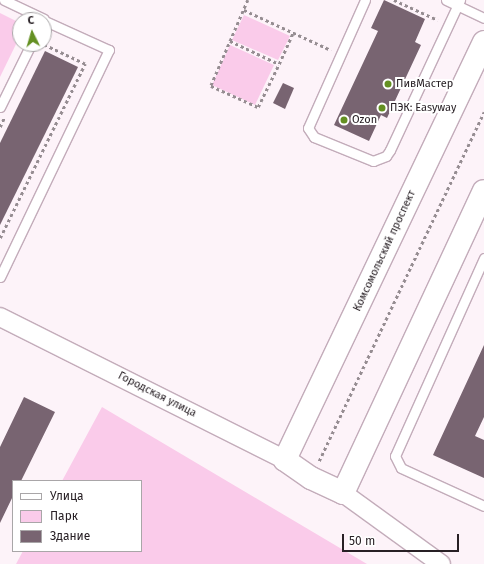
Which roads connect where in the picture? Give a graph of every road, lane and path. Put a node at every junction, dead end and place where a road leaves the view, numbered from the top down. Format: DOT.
graph roads {
  1 [pos="4,0"];
  2 [pos="248,0"];
  3 [pos="365,0"];
  4 [pos="394,0"];
  5 [pos="446,0"];
  6 [pos="458,3"];
  7 [pos="244,10"];
  8 [pos="29,12"];
  9 [pos="484,18"];
  10 [pos="52,23"];
  11 [pos="448,24"];
  12 [pos="293,33"];
  13 [pos="230,41"];
  14 [pos="484,42"];
  15 [pos="52,49"];
  16 [pos="27,52"];
  17 [pos="340,54"];
  18 [pos="279,64"];
  19 [pos="0,107"];
  20 [pos="484,112"];
  21 [pos="484,191"];
  22 [pos="0,238"];
  23 [pos="484,258"];
  24 [pos="0,277"];
  25 [pos="0,317"];
  26 [pos="285,460"];
  27 [pos="311,478"];
  28 [pos="343,493"];
  29 [pos="484,506"];
  30 [pos="441,564"];
  1 -- 8 [label="lane"];
  2 -- 7 [label="path"];
  3 -- 17 [label="lane"];
  4 -- 11 [label="path"];
  5 -- 6 [label="lane"];
  6 -- 9 [label="lane"];
  6 -- 11 [label="lane"];
  7 -- 12 [label="path"];
  7 -- 13 [label="path"];
  10 -- 24 [label="lane"];
  11 -- 17 [label="lane"];
  12 -- 17 [label="path"];
  12 -- 18 [label="path"];
  13 -- 18 [label="path"];
  13 -- 18 [label="path"];
  14 -- 26 [label="main road, Комсомольский проспект"];
  15 -- 22 [label="path"];
  16 -- 19 [label="lane"];
  20 -- 27 [label="path"];
  21 -- 28 [label="main road"];
  23 -- 29 [label="lane"];
  25 -- 26 [label="street, Городская улица"];
  26 -- 27 [label="main road, Городская улица"];
  27 -- 28 [label="main road, Городская улица"];
  28 -- 30 [label="street"];
}
